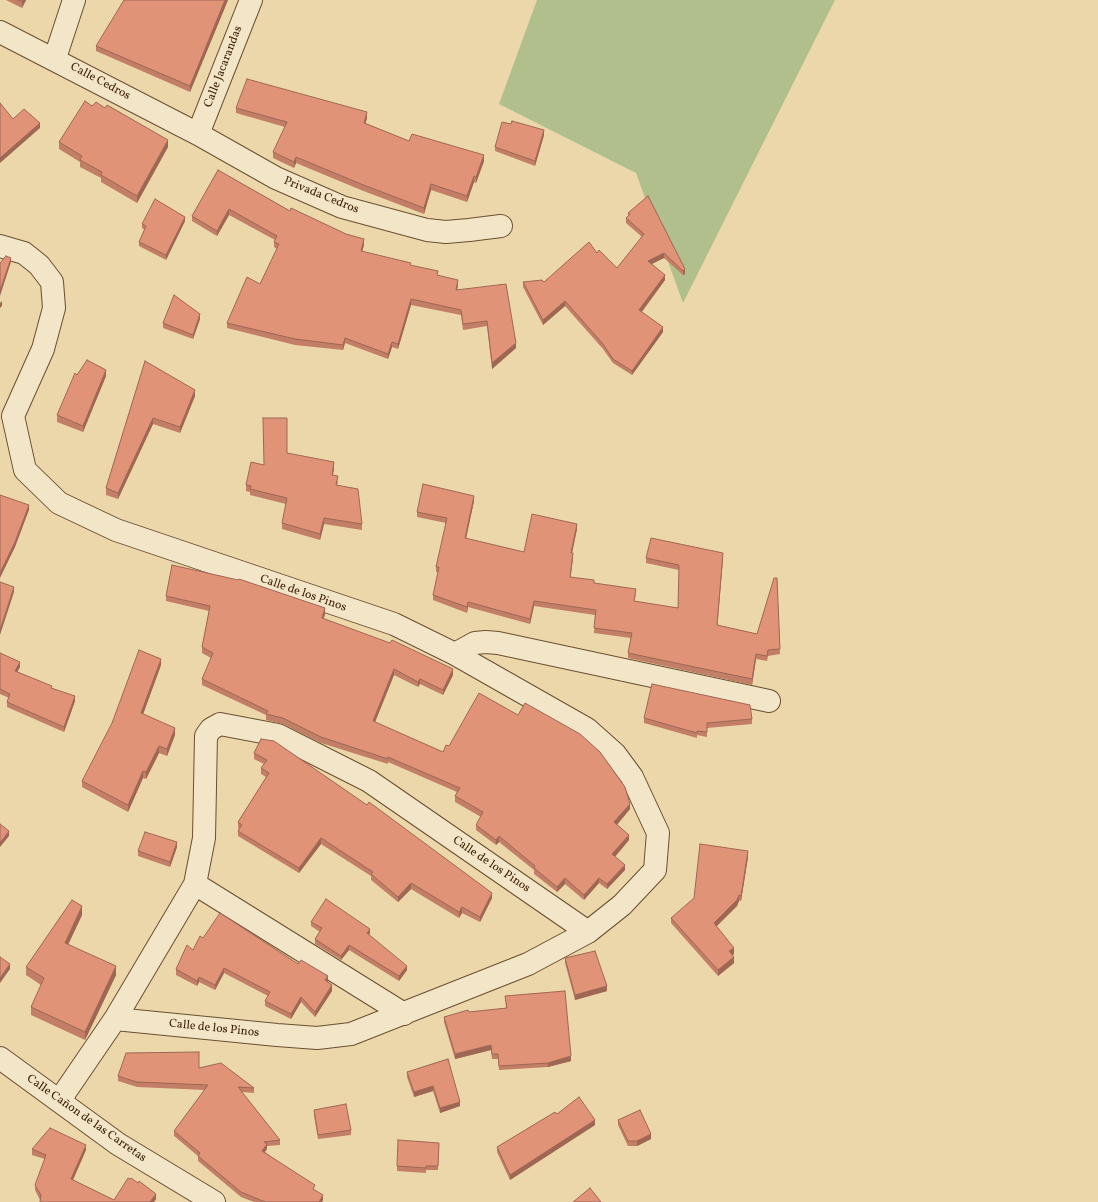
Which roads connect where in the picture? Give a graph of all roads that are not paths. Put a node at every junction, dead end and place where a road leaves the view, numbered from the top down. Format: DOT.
graph roads {
  1 [pos="74,0"];
  2 [pos="250,0"];
  3 [pos="0,32"];
  4 [pos="55,58"];
  5 [pos="198,134"];
  6 [pos="501,226"];
  7 [pos="0,246"];
  8 [pos="455,654"];
  9 [pos="769,701"];
  10 [pos="195,884"];
  11 [pos="588,932"];
  12 [pos="404,1014"];
  13 [pos="115,1019"];
  14 [pos="0,1058"];
  15 [pos="59,1101"];
  16 [pos="214,1202"];
  1 -- 4 [label="street"];
  2 -- 5 [label="street, Calle Jacarandas"];
  3 -- 4 [label="street, Calle Cedros"];
  4 -- 5 [label="street, Calle Cedros"];
  5 -- 6 [label="street, Privada Cedros"];
  7 -- 8 [label="street, Calle de los Pinos"];
  8 -- 9 [label="street"];
  8 -- 11 [label="street, Calle de los Pinos"];
  10 -- 11 [label="street, Calle de los Pinos"];
  10 -- 12 [label="street"];
  10 -- 13 [label="street, Calle de los Pinos"];
  11 -- 12 [label="street, Calle de los Pinos"];
  12 -- 13 [label="street, Calle de los Pinos"];
  13 -- 15 [label="street, Calle de los Pinos"];
  14 -- 15 [label="street, Calle Cañon de las Carretas"];
  15 -- 16 [label="street, Calle Cañon de las Carretas"];
}
